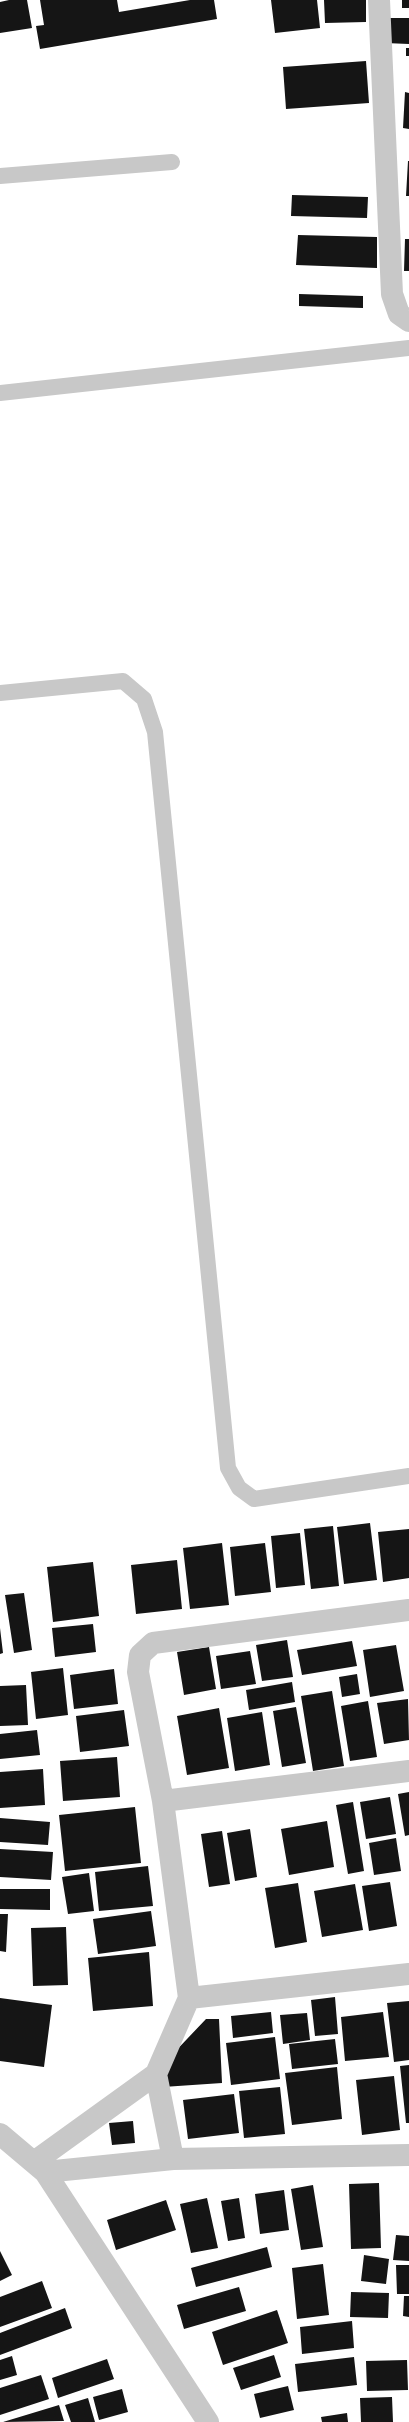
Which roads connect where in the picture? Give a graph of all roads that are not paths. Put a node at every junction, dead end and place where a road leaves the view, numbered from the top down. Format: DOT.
graph roads {
  1 [pos="379,0"];
  2 [pos="172,162"];
  3 [pos="0,176"];
  4 [pos="409,321"];
  5 [pos="409,348"];
  6 [pos="0,393"];
  7 [pos="0,692"];
  8 [pos="409,1476"];
  9 [pos="409,1610"];
  10 [pos="409,1771"];
  11 [pos="163,1801"];
  12 [pos="409,1974"];
  13 [pos="189,1998"];
  14 [pos="156,2074"];
  15 [pos="0,2134"];
  16 [pos="409,2155"];
  17 [pos="173,2159"];
  18 [pos="40,2167"];
  19 [pos="208,2422"];
  1 -- 4 [label="street"];
  2 -- 3 [label="lane"];
  5 -- 6 [label="lane"];
  7 -- 8 [label="lane"];
  9 -- 11 [label="street"];
  10 -- 11 [label="street"];
  11 -- 13 [label="street"];
  12 -- 13 [label="street"];
  13 -- 14 [label="street"];
  14 -- 17 [label="street"];
  14 -- 18 [label="street"];
  15 -- 18 [label="street"];
  16 -- 17 [label="street"];
  17 -- 18 [label="street"];
  18 -- 19 [label="street"];
}
